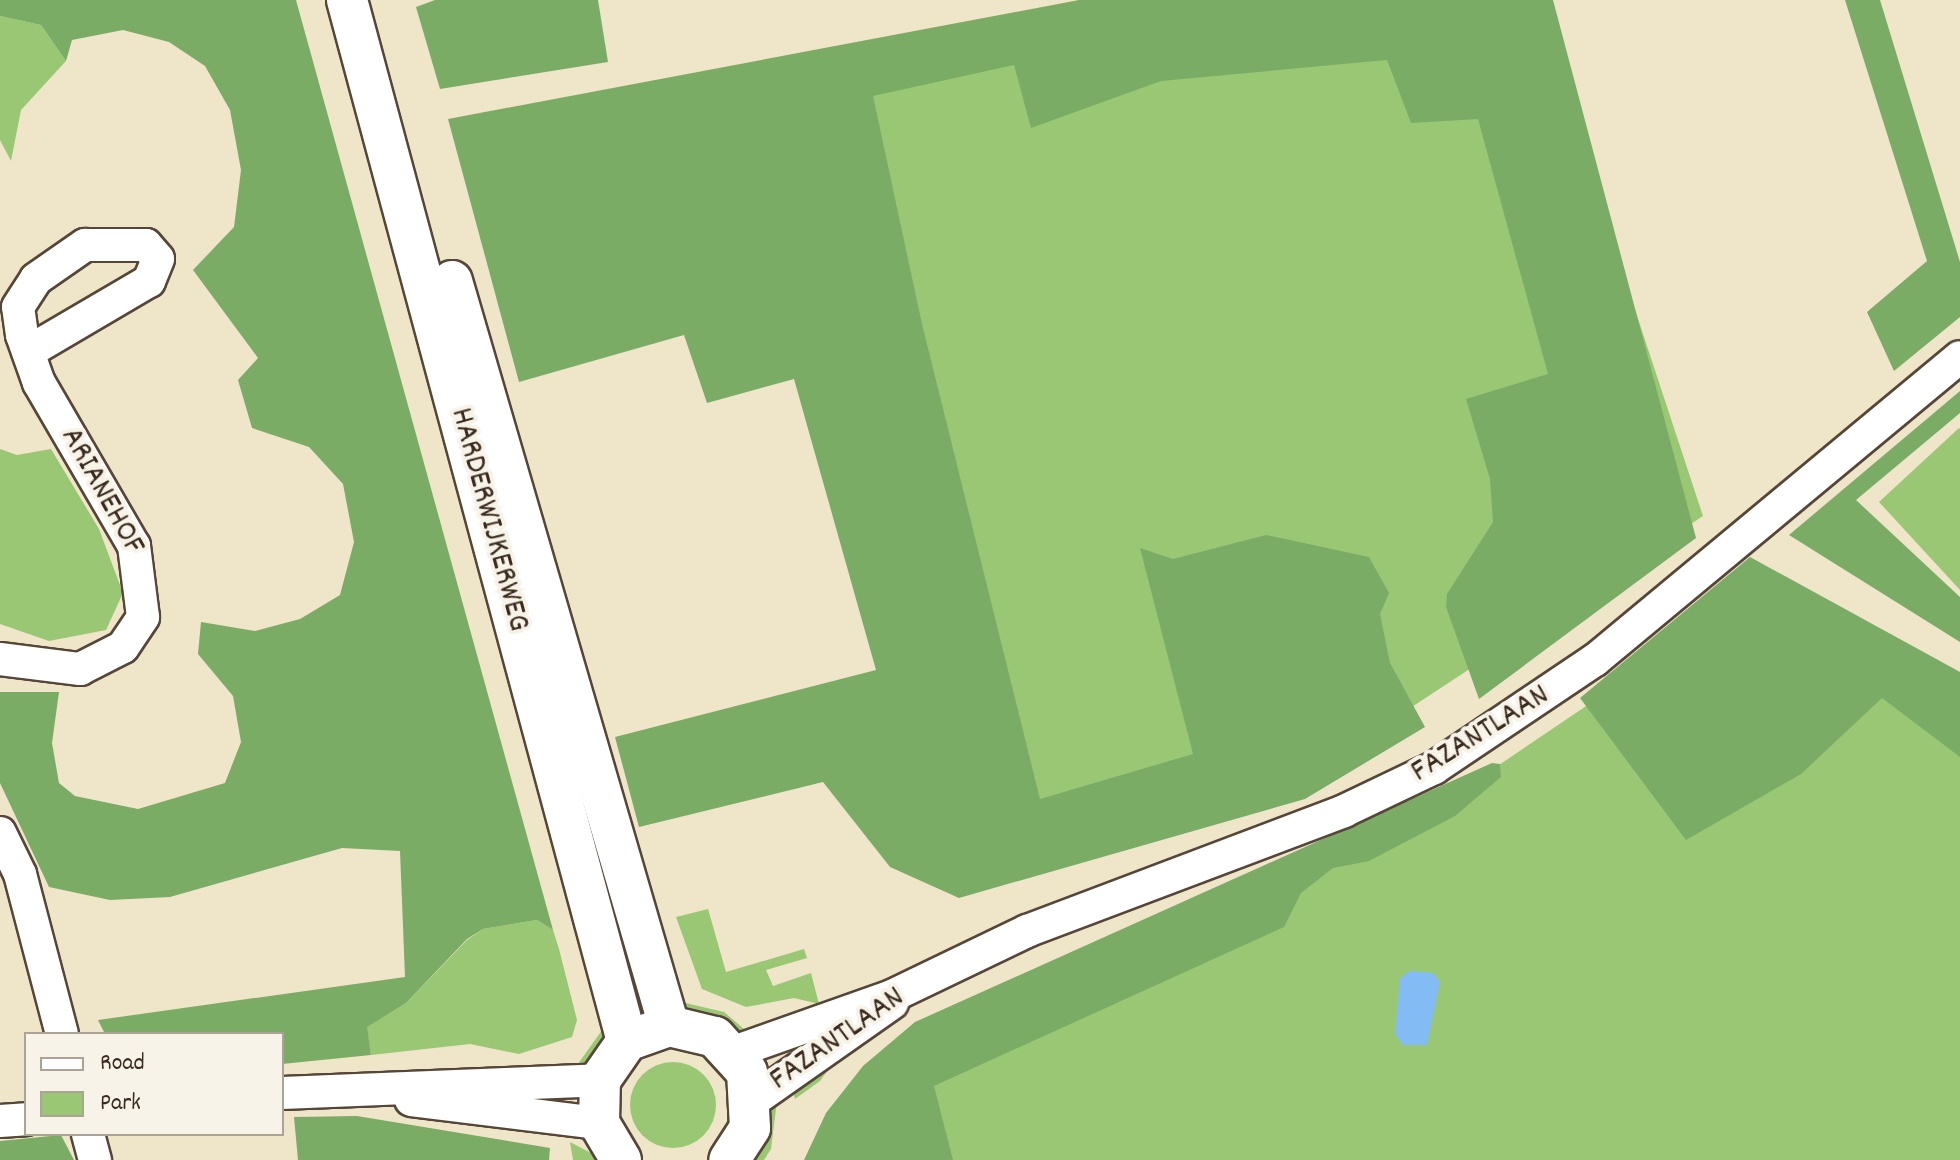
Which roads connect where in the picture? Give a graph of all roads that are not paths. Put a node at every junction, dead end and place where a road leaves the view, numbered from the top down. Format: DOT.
graph roads {
  1 [pos="347,0"];
  2 [pos="370,0"];
  3 [pos="28,352"];
  4 [pos="1960,357"];
  5 [pos="0,659"];
  6 [pos="0,833"];
  7 [pos="924,981"];
  8 [pos="669,1026"];
  9 [pos="61,1032"];
  10 [pos="627,1041"];
  11 [pos="734,1052"];
  12 [pos="600,1080"];
  13 [pos="333,1088"];
  14 [pos="284,1093"];
  15 [pos="754,1100"];
  16 [pos="24,1119"];
  17 [pos="0,1121"];
  18 [pos="599,1123"];
  19 [pos="89,1136"];
  20 [pos="95,1160"];
  21 [pos="621,1160"];
  22 [pos="729,1160"];
  1 -- 10 [label="main road, HARDERWIJKERWEG"];
  2 -- 8 [label="main road, HARDERWIJKERWEG"];
  3 -- 5 [label="street, ARIANEHOF"];
  4 -- 7 [label="street, FAZANTLAAN"];
  6 -- 9 [label="street"];
  7 -- 11 [label="street, FAZANTLAAN"];
  7 -- 15 [label="street, FAZANTLAAN"];
  8 -- 10 [label="main road"];
  8 -- 11 [label="main road"];
  10 -- 12 [label="main road"];
  11 -- 15 [label="main road"];
  12 -- 13 [label="street"];
  12 -- 18 [label="main road"];
  13 -- 14 [label="street"];
  13 -- 18 [label="street"];
  15 -- 22 [label="main road"];
  16 -- 17 [label="street"];
  18 -- 21 [label="main road"];
  19 -- 20 [label="street"];
}
